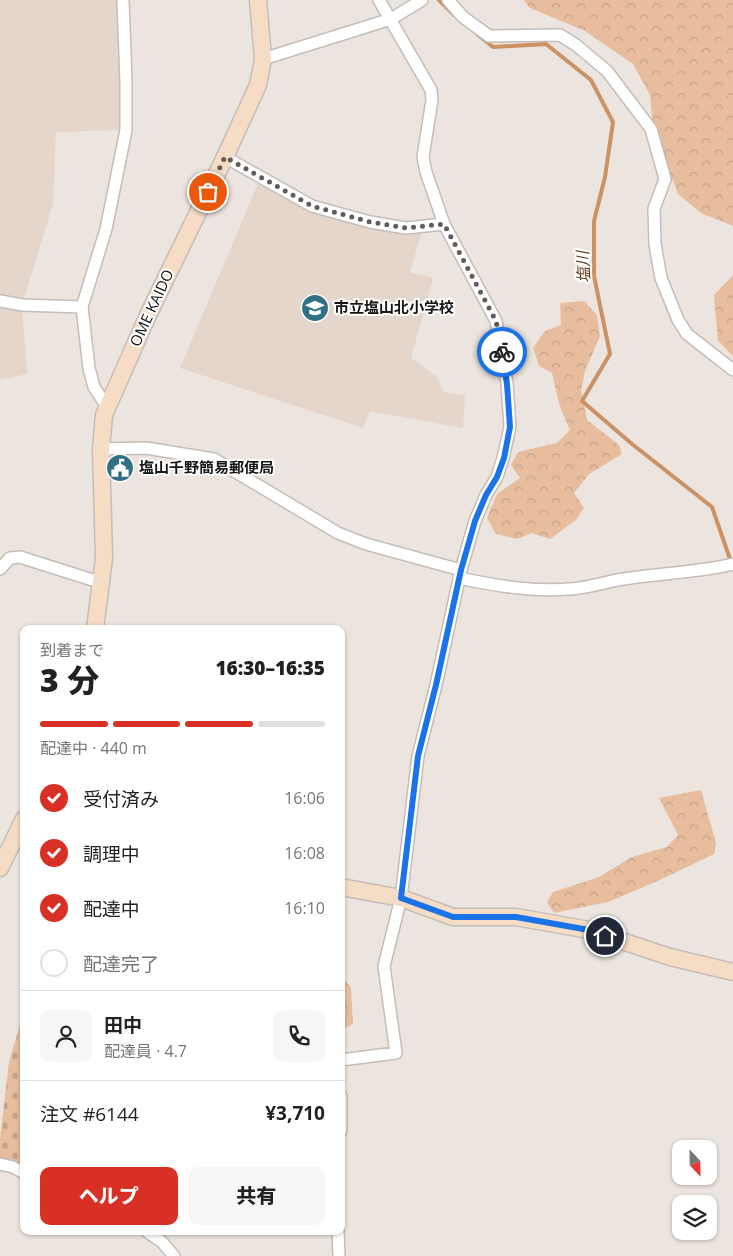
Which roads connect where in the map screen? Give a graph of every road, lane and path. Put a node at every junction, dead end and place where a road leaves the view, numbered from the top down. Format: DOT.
graph roads {
  1 [pos="123,0"];
  2 [pos="258,0"];
  3 [pos="379,0"];
  4 [pos="422,0"];
  5 [pos="448,0"];
  6 [pos="391,19"];
  7 [pos="263,59"];
  8 [pos="225,157"];
  9 [pos="444,224"];
  10 [pos="0,302"];
  11 [pos="82,307"];
  12 [pos="733,370"];
  13 [pos="107,407"];
  14 [pos="100,449"];
  15 [pos="733,564"];
  16 [pos="0,569"];
  17 [pos="460,574"];
  18 [pos="102,583"];
  19 [pos="95,625"];
  20 [pos="18,844"];
  21 [pos="0,868"];
  22 [pos="345,888"];
  23 [pos="401,898"];
  24 [pos="733,972"];
  25 [pos="345,1059"];
  26 [pos="0,1164"];
  27 [pos="20,1171"];
  28 [pos="152,1235"];
  29 [pos="338,1235"];
  30 [pos="174,1256"];
  31 [pos="339,1256"];
  1 -- 11 [label="street"];
  2 -- 7 [label="street, OME KAIDO"];
  3 -- 6 [label="street"];
  4 -- 6 [label="street"];
  5 -- 12 [label="street"];
  6 -- 7 [label="street"];
  6 -- 9 [label="street"];
  7 -- 8 [label="street, OME KAIDO"];
  8 -- 9 [label="street"];
  8 -- 13 [label="street, OME KAIDO"];
  9 -- 17 [label="street"];
  10 -- 11 [label="street"];
  11 -- 13 [label="street"];
  13 -- 14 [label="street, OME KAIDO"];
  14 -- 17 [label="street"];
  14 -- 18 [label="street, OME KAIDO"];
  15 -- 17 [label="street"];
  16 -- 18 [label="street"];
  17 -- 23 [label="street"];
  18 -- 19 [label="street, OME KAIDO"];
  20 -- 21 [label="street"];
  22 -- 23 [label="street"];
  23 -- 24 [label="street"];
  23 -- 25 [label="street"];
  26 -- 27 [label="street"];
  28 -- 30 [label="street"];
  29 -- 31 [label="street"];
}
